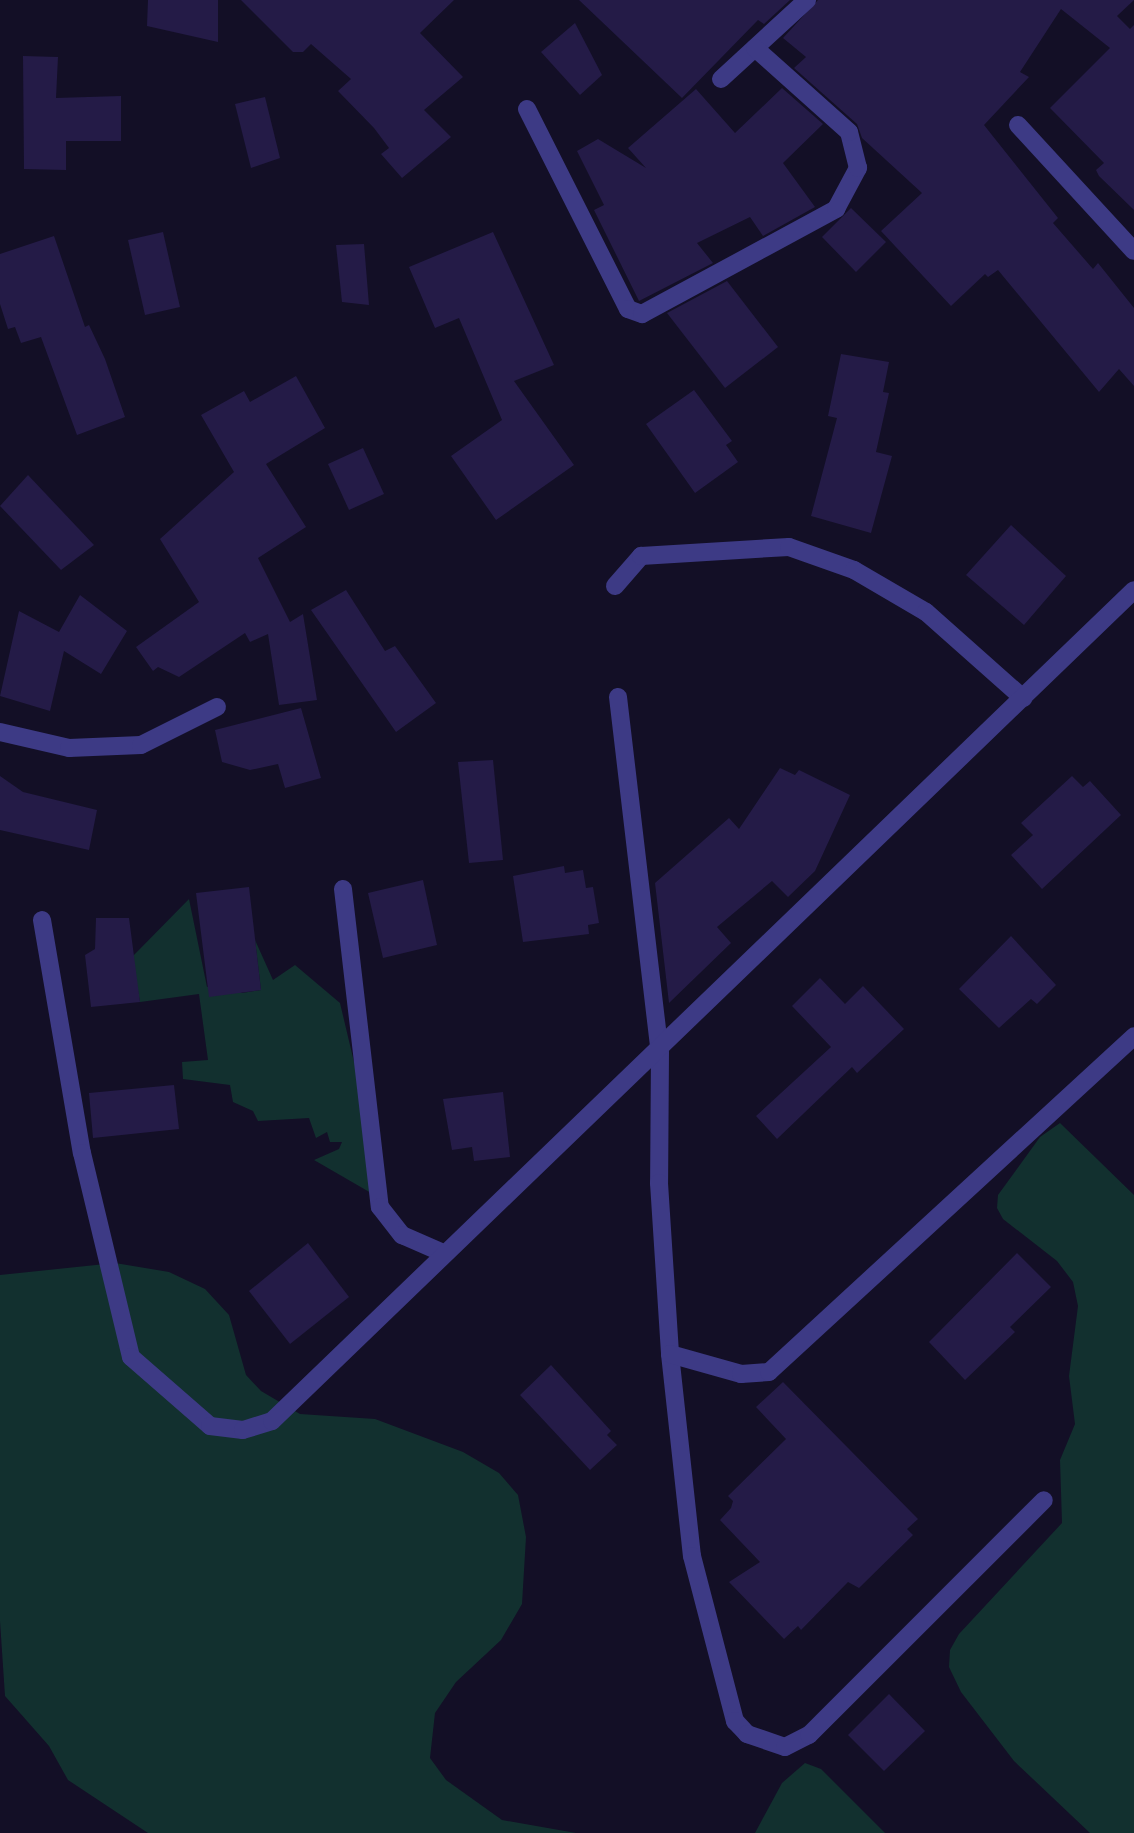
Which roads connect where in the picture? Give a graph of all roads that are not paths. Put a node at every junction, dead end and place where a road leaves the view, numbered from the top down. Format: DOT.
graph roads {
  1 [pos="807,0"];
  2 [pos="755,48"];
  3 [pos="721,79"];
  4 [pos="527,109"];
  5 [pos="1018,125"];
  6 [pos="1134,251"];
  7 [pos="615,586"];
  8 [pos="1134,590"];
  9 [pos="618,697"];
  10 [pos="1023,698"];
  11 [pos="217,706"];
  12 [pos="0,732"];
  13 [pos="342,889"];
  14 [pos="42,920"];
  15 [pos="1134,1036"];
  16 [pos="660,1052"];
  17 [pos="443,1254"];
  18 [pos="670,1354"];
  19 [pos="1044,1500"];
  1 -- 2 [label="street"];
  2 -- 3 [label="street"];
  2 -- 4 [label="street"];
  5 -- 6 [label="street"];
  7 -- 10 [label="street"];
  8 -- 10 [label="street"];
  9 -- 16 [label="street"];
  10 -- 16 [label="street"];
  11 -- 12 [label="street"];
  13 -- 17 [label="street"];
  14 -- 17 [label="street"];
  15 -- 18 [label="street"];
  16 -- 17 [label="street"];
  16 -- 18 [label="street"];
  18 -- 19 [label="street"];
}
